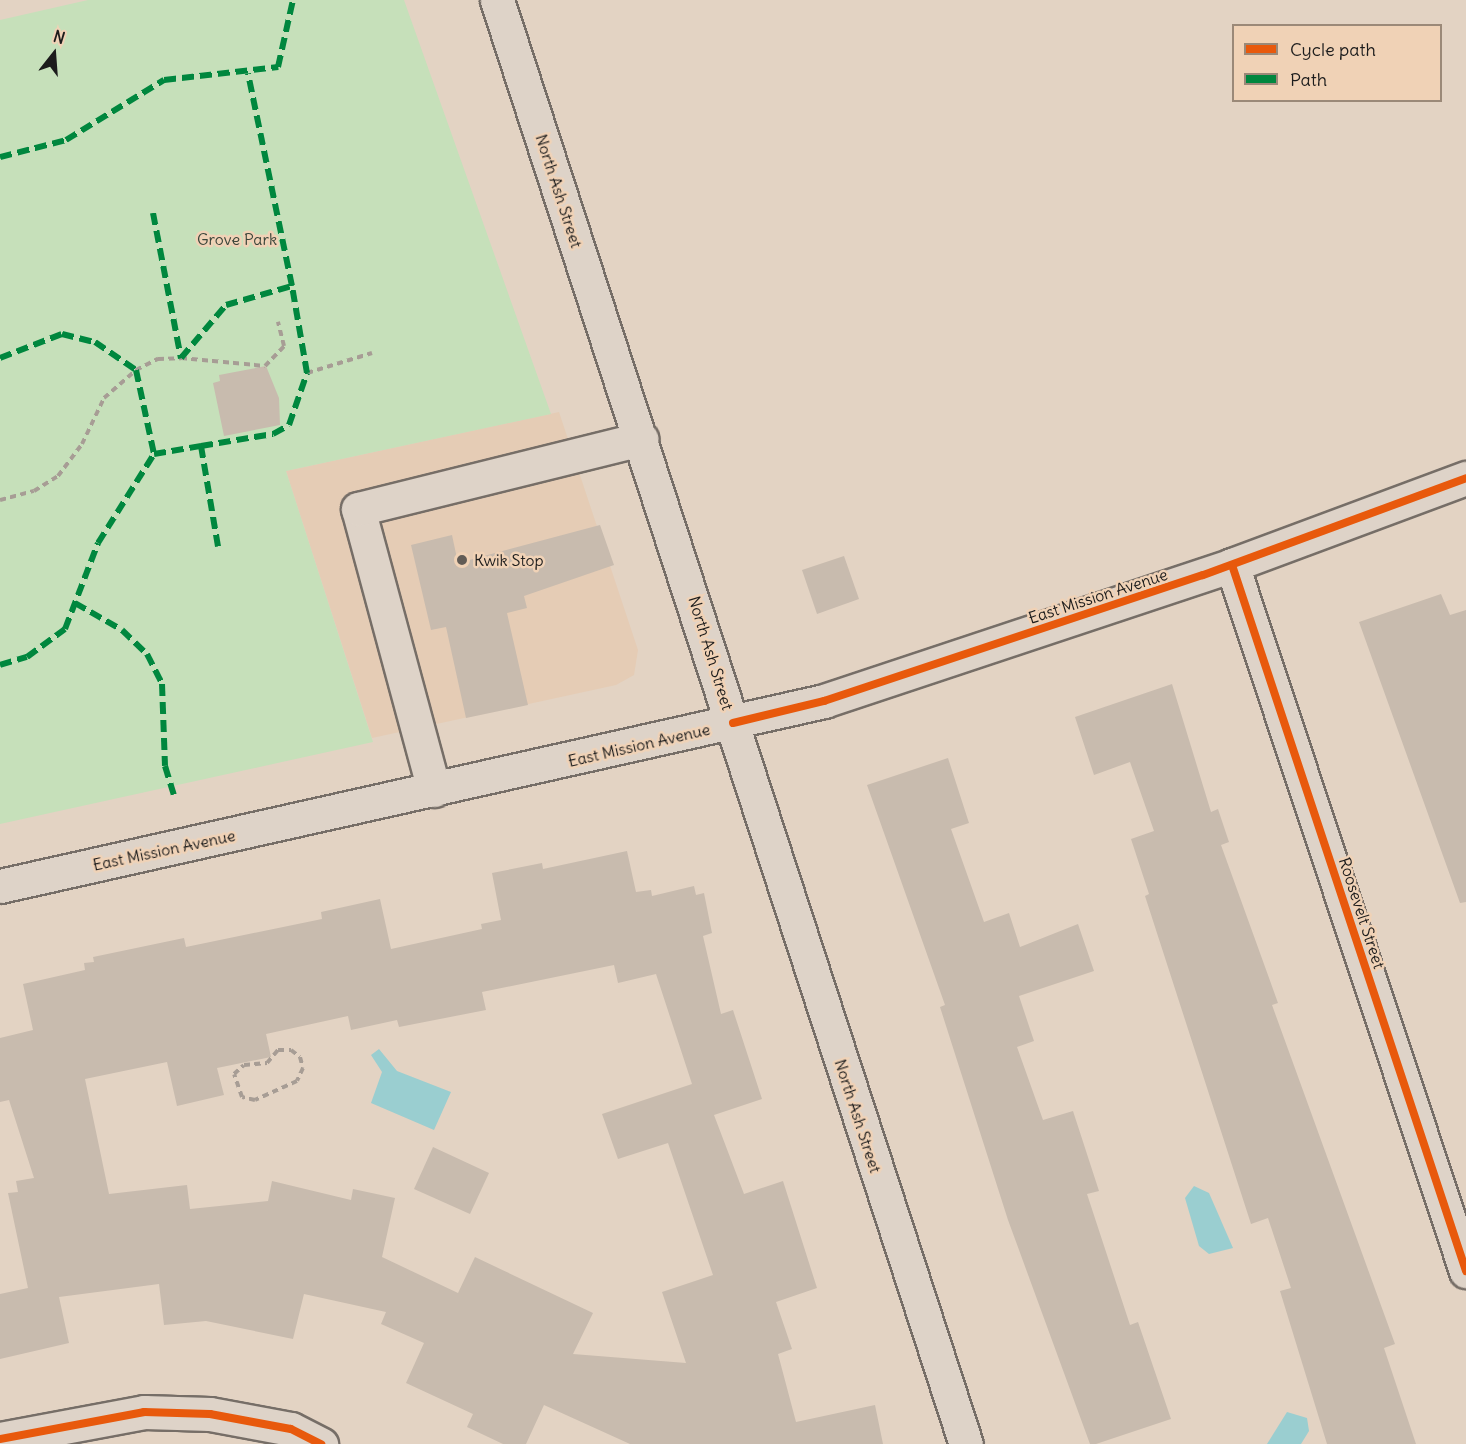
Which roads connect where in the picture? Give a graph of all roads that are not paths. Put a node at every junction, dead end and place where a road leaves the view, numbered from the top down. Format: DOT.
graph roads {
  1 [pos="497,0"];
  2 [pos="640,439"];
  3 [pos="1466,478"];
  4 [pos="1232,565"];
  5 [pos="732,723"];
  6 [pos="434,790"];
  7 [pos="0,886"];
  8 [pos="1466,1270"];
  9 [pos="0,1438"];
  10 [pos="321,1444"];
  11 [pos="966,1444"];
  1 -- 2 [label="main road, North Ash Street"];
  2 -- 5 [label="main road, North Ash Street"];
  2 -- 6 [label="main road"];
  3 -- 4 [label="main road, East Mission Avenue"];
  4 -- 5 [label="main road, East Mission Avenue"];
  4 -- 8 [label="main road, Roosevelt Street"];
  5 -- 6 [label="main road, East Mission Avenue"];
  5 -- 11 [label="main road, North Ash Street"];
  6 -- 7 [label="main road, East Mission Avenue"];
  9 -- 10 [label="main road"];
}
